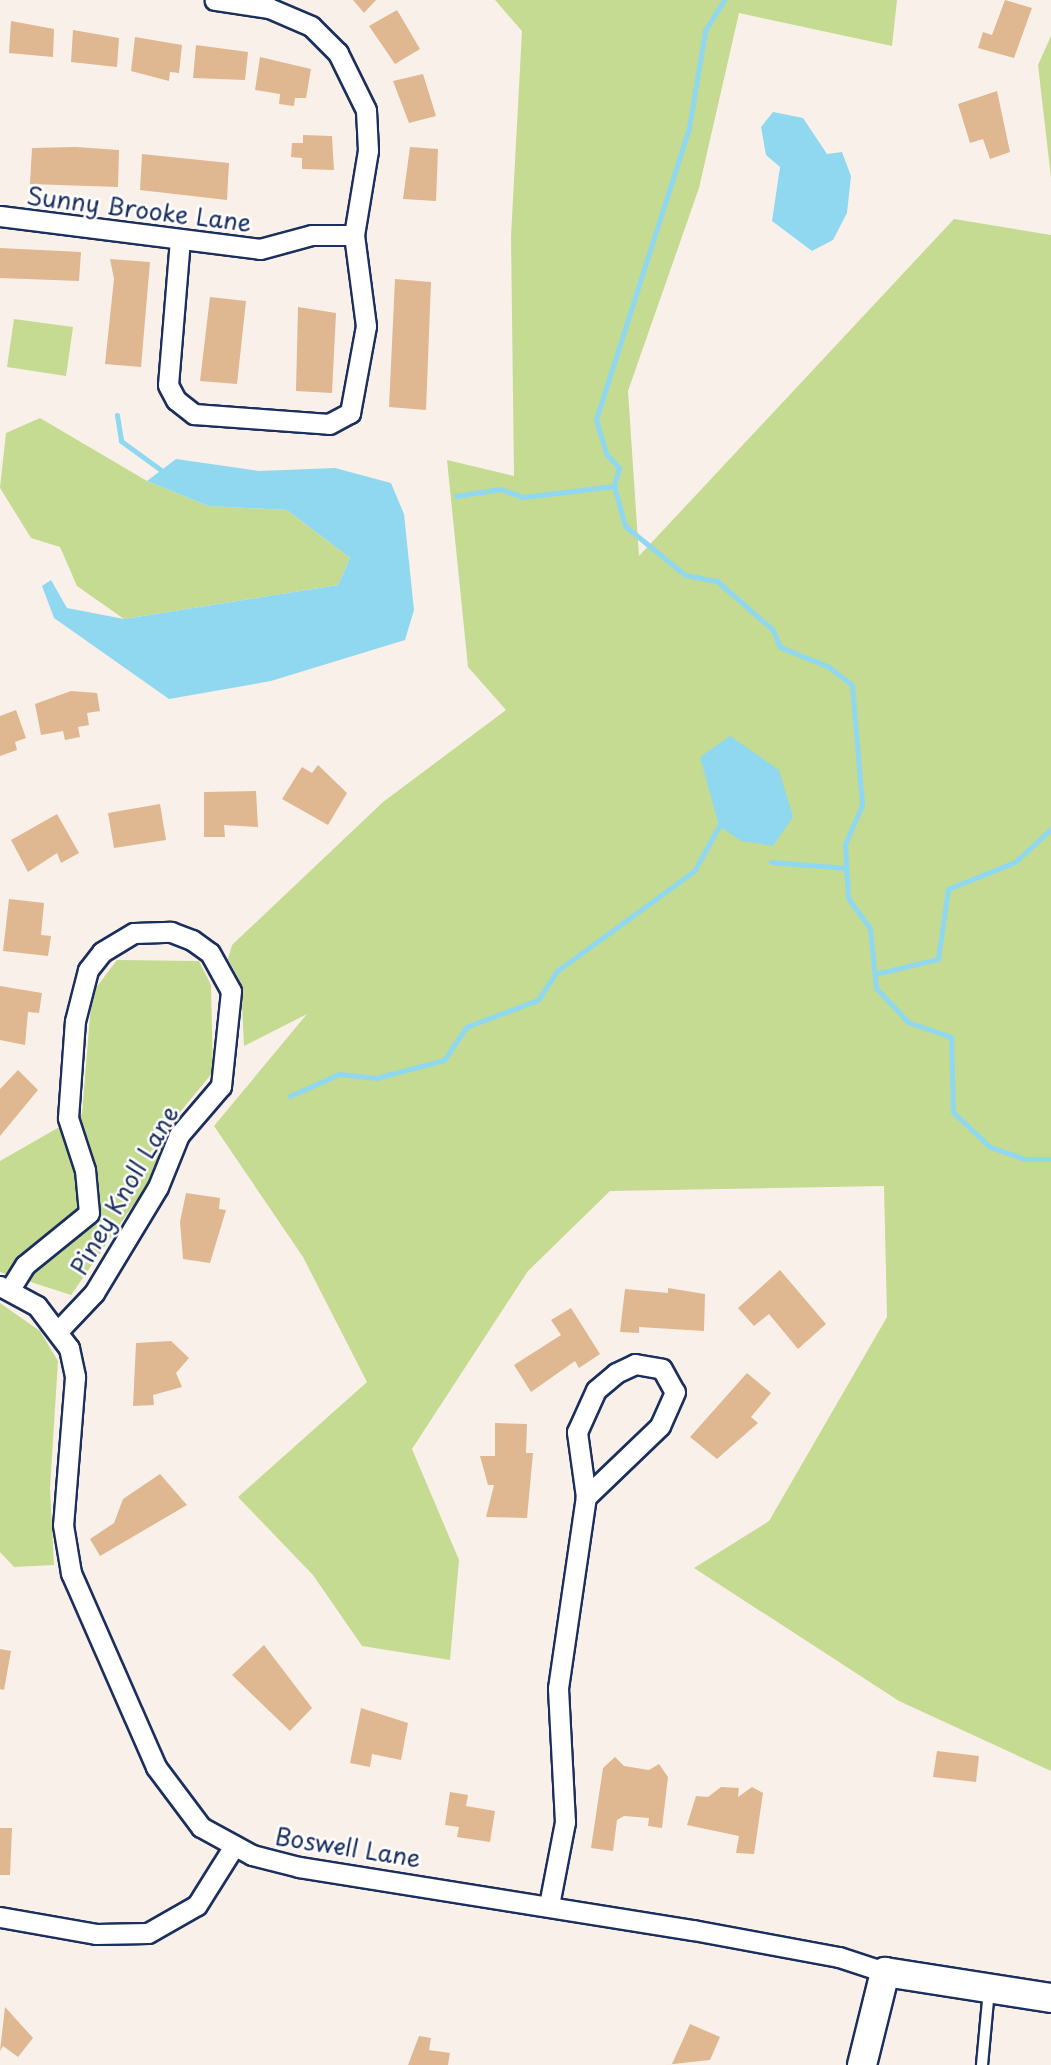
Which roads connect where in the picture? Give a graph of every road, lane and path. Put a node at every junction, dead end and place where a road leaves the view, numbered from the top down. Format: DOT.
graph roads {
  1 [pos="215,0"];
  2 [pos="0,216"];
  3 [pos="354,235"];
  4 [pos="180,239"];
  5 [pos="5,1288"];
  6 [pos="60,1329"];
  7 [pos="586,1497"];
  8 [pos="234,1846"];
  9 [pos="549,1905"];
  10 [pos="0,1917"];
  11 [pos="885,1972"];
  12 [pos="989,1989"];
  13 [pos="1051,1998"];
  14 [pos="862,2065"];
  15 [pos="982,2065"];
  1 -- 3 [label="street"];
  2 -- 4 [label="street, Sunny Brooke Lane"];
  3 -- 4 [label="street, Sunny Brooke Lane"];
  3 -- 4 [label="street"];
  5 -- 6 [label="street"];
  5 -- 6 [label="street, Piney Knoll Lane"];
  6 -- 8 [label="street, Boswell Lane"];
  7 -- 7 [label="street"];
  7 -- 9 [label="street"];
  8 -- 9 [label="street, Boswell Lane"];
  8 -- 10 [label="street"];
  9 -- 11 [label="street, Boswell Lane"];
  11 -- 12 [label="main road"];
  11 -- 14 [label="main road"];
  12 -- 13 [label="main road"];
  12 -- 15 [label="lane"];
}
